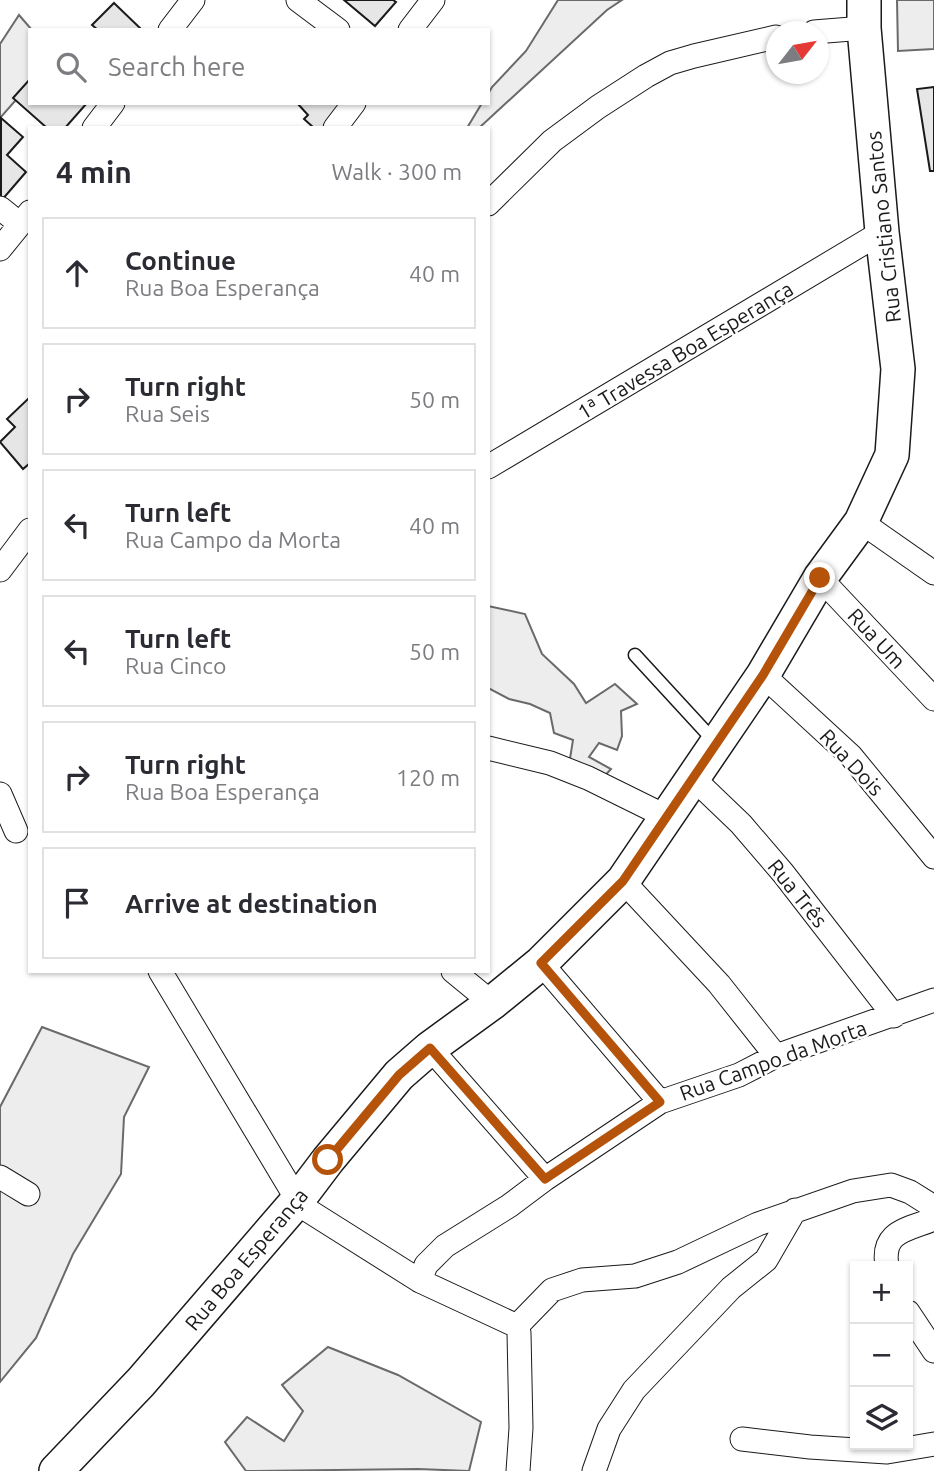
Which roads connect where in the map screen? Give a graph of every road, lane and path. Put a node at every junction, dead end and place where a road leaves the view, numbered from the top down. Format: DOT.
graph roads {
  1 [pos="193,0"];
  2 [pos="298,0"];
  3 [pos="433,0"];
  4 [pos="864,14"];
  5 [pos="829,27"];
  6 [pos="172,28"];
  7 [pos="335,28"];
  8 [pos="412,28"];
  9 [pos="766,39"];
  10 [pos="111,105"];
  11 [pos="352,105"];
  12 [pos="96,126"];
  13 [pos="337,126"];
  14 [pos="490,202"];
  15 [pos="0,208"];
  16 [pos="25,218"];
  17 [pos="882,232"];
  18 [pos="0,249"];
  19 [pos="892,455"];
  20 [pos="490,466"];
  21 [pos="862,522"];
  22 [pos="28,533"];
  23 [pos="0,570"];
  24 [pos="934,573"];
  25 [pos="820,578"];
  26 [pos="635,655"];
  27 [pos="763,675"];
  28 [pos="934,699"];
  29 [pos="718,744"];
  30 [pos="490,748"];
  31 [pos="693,778"];
  32 [pos="0,794"];
  33 [pos="667,817"];
  34 [pos="15,832"];
  35 [pos="934,857"];
  36 [pos="623,881"];
  37 [pos="541,963"];
  38 [pos="161,973"];
  39 [pos="455,973"];
  40 [pos="934,1000"];
  41 [pos="492,1003"];
  42 [pos="894,1016"];
  43 [pos="430,1048"];
  44 [pos="776,1056"];
  45 [pos="660,1102"];
  46 [pos="0,1177"];
  47 [pos="545,1179"];
  48 [pos="28,1194"];
  49 [pos="297,1201"];
  50 [pos="934,1207"];
  51 [pos="794,1210"];
  52 [pos="934,1219"];
  53 [pos="886,1261"];
  54 [pos="420,1281"];
  55 [pos="913,1320"];
  56 [pos="517,1326"];
  57 [pos="934,1351"];
  58 [pos="742,1439"];
  59 [pos="934,1444"];
  60 [pos="595,1467"];
  61 [pos="56,1471"];
  62 [pos="518,1471"];
  1 -- 6 [label="street"];
  2 -- 7 [label="street"];
  3 -- 8 [label="street"];
  4 -- 5 [label="street"];
  4 -- 17 [label="street, Rua Cristiano Santos"];
  9 -- 14 [label="street"];
  10 -- 12 [label="street"];
  11 -- 13 [label="street"];
  15 -- 16 [label="street"];
  16 -- 18 [label="street"];
  17 -- 19 [label="street, Rua Cristiano Santos"];
  17 -- 20 [label="street, 1ª Travessa Boa Esperança"];
  19 -- 21 [label="street, Rua Boa Esperança"];
  21 -- 24 [label="street"];
  21 -- 25 [label="street, Rua Boa Esperança"];
  22 -- 23 [label="street"];
  25 -- 27 [label="street, Rua Boa Esperança"];
  25 -- 28 [label="street, Rua Um"];
  26 -- 29 [label="lane"];
  27 -- 29 [label="street, Rua Boa Esperança"];
  27 -- 35 [label="street, Rua Dois"];
  29 -- 31 [label="street, Rua Boa Esperança"];
  30 -- 33 [label="street"];
  31 -- 33 [label="street, Rua Boa Esperança"];
  31 -- 42 [label="street, Rua Três"];
  32 -- 34 [label="street"];
  33 -- 36 [label="street, Rua Boa Esperança"];
  36 -- 37 [label="street, Rua Boa Esperança"];
  36 -- 44 [label="street"];
  37 -- 41 [label="street, Rua Boa Esperança"];
  37 -- 45 [label="street"];
  38 -- 49 [label="street"];
  39 -- 41 [label="street"];
  40 -- 42 [label="street, Rua Campo da Morta"];
  41 -- 43 [label="street, Rua Boa Esperança"];
  42 -- 44 [label="street, Rua Campo da Morta"];
  43 -- 47 [label="street"];
  43 -- 49 [label="street, Rua Boa Esperança"];
  44 -- 45 [label="street, Rua Campo da Morta"];
  45 -- 47 [label="street, Rua Campo da Morta"];
  46 -- 48 [label="street"];
  47 -- 54 [label="street, Rua Campo da Morta"];
  49 -- 54 [label="street"];
  49 -- 61 [label="street, Rua Boa Esperança"];
  50 -- 51 [label="street"];
  51 -- 56 [label="street"];
  51 -- 60 [label="street"];
  52 -- 53 [label="street"];
  54 -- 56 [label="street"];
  55 -- 57 [label="street"];
  56 -- 62 [label="street"];
  58 -- 59 [label="street"];
}
